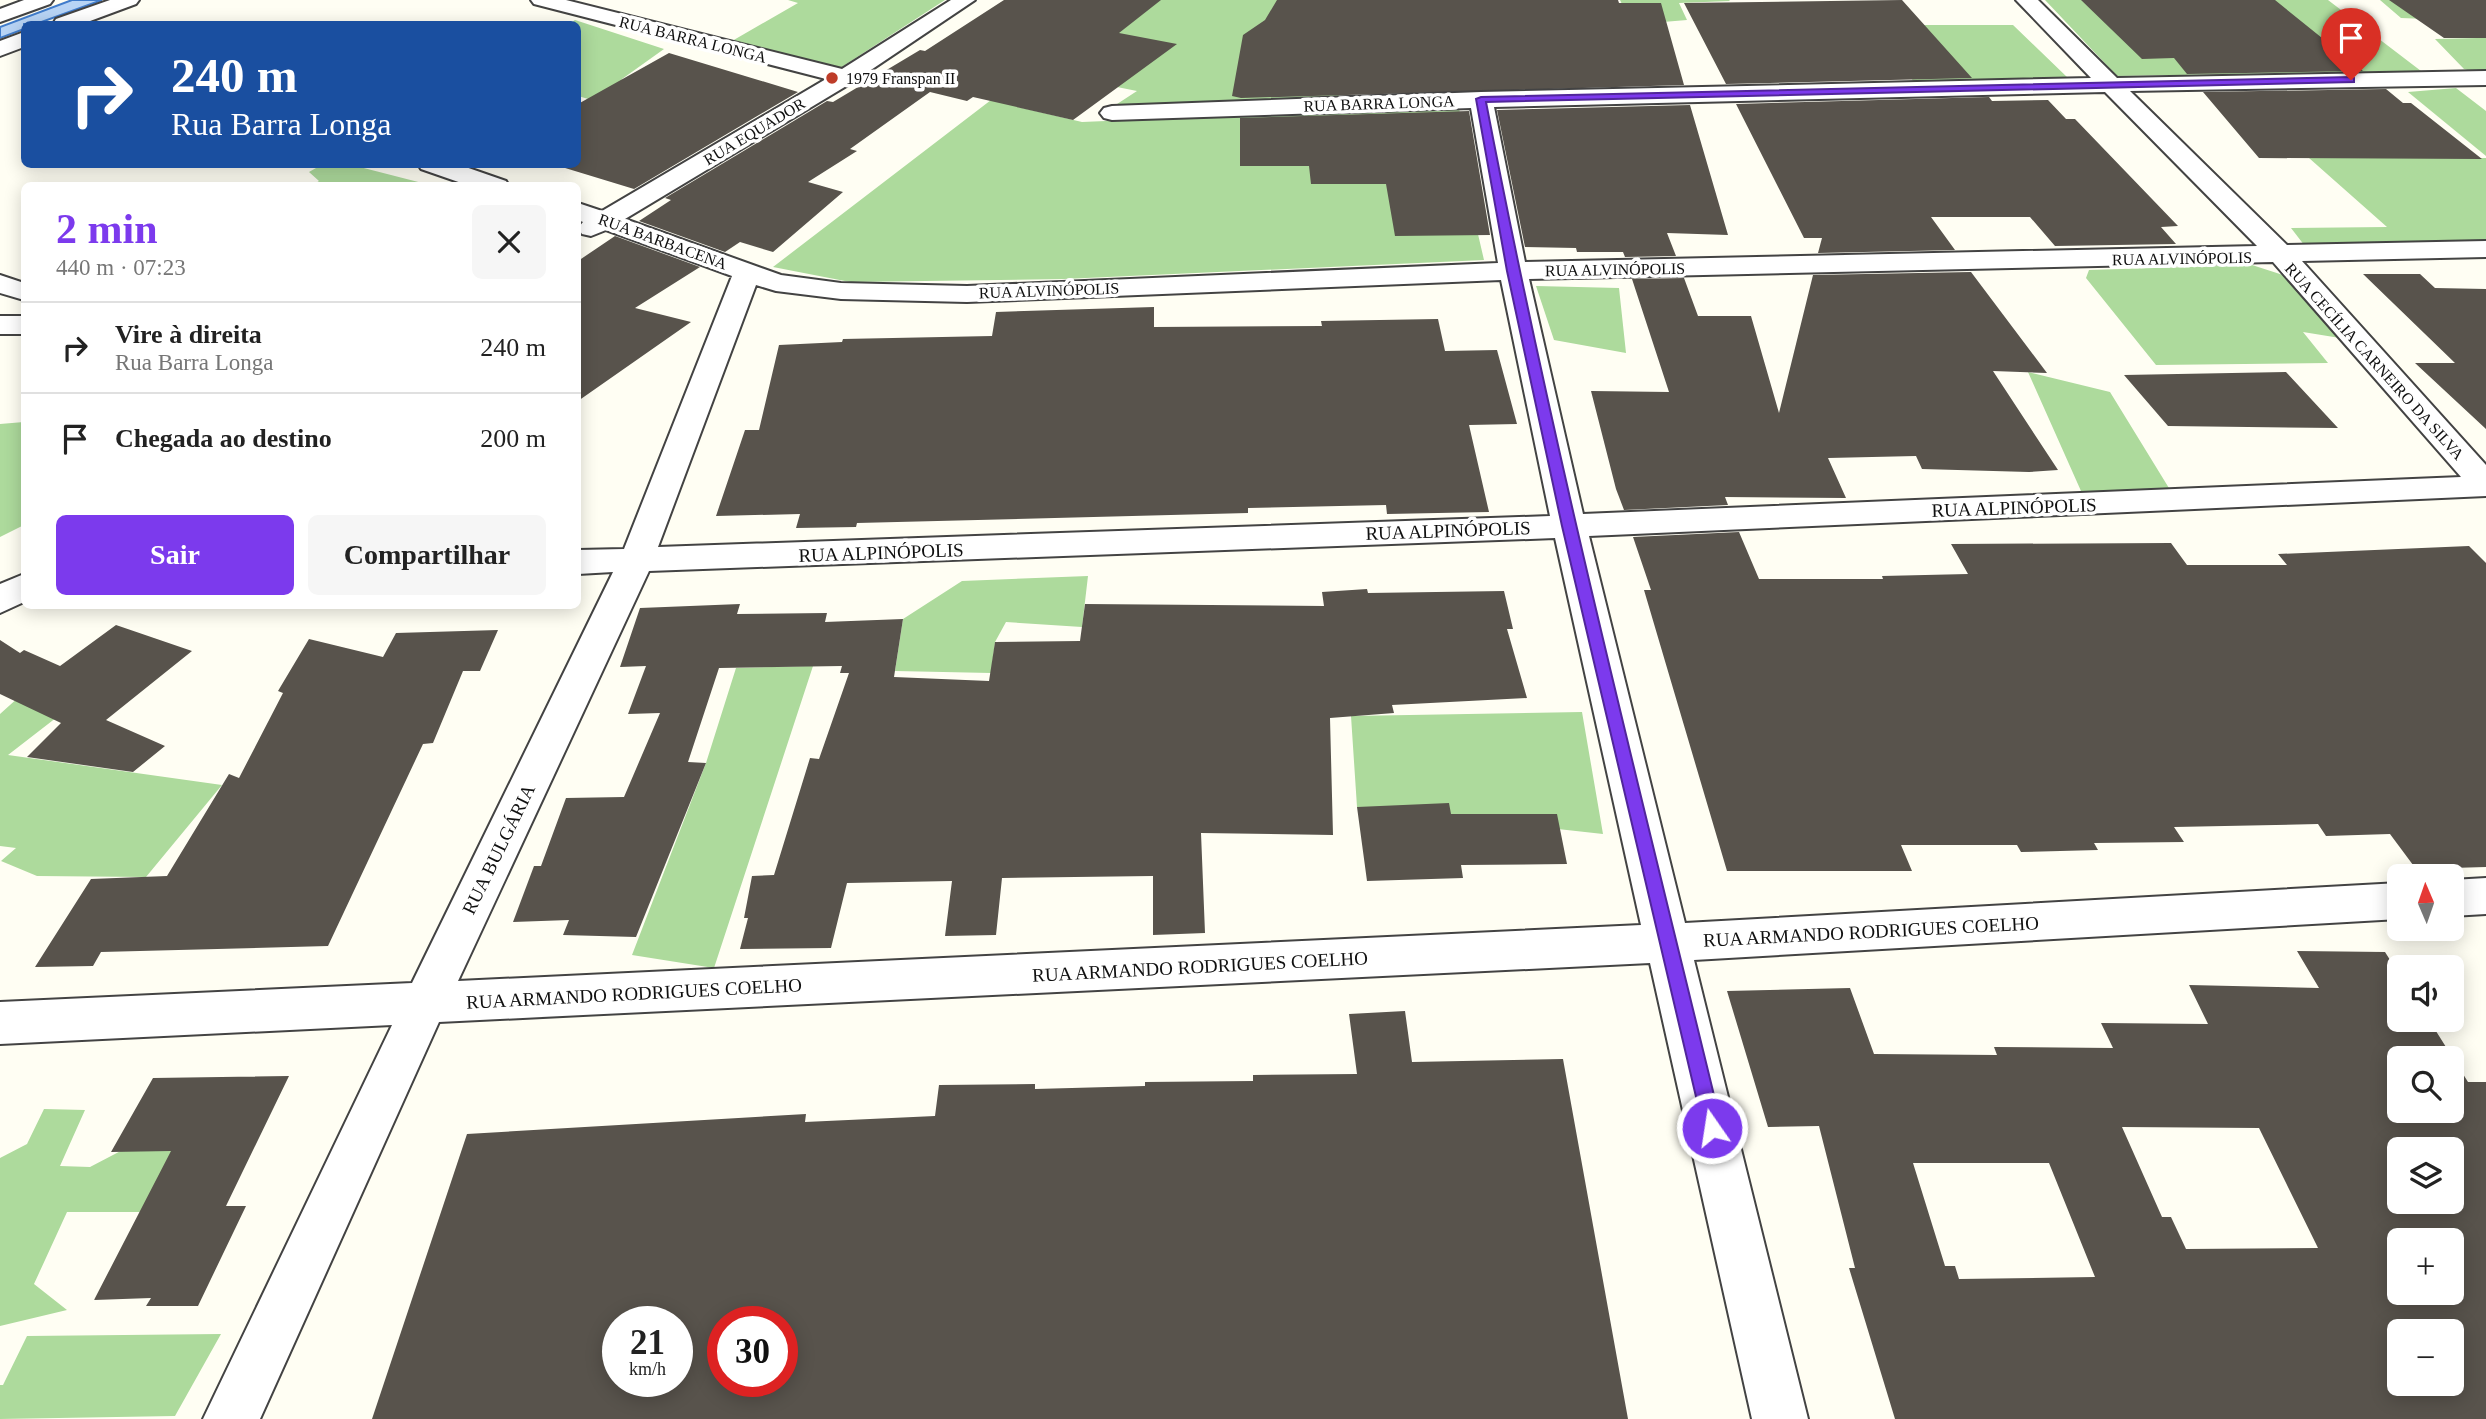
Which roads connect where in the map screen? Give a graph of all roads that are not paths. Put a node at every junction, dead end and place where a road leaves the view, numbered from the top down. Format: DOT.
graph roads {
  1 [pos="43,0"];
  2 [pos="129,0"];
  3 [pos="541,0"];
  4 [pos="965,0"];
  5 [pos="2026,0"];
  6 [pos="0,16"];
  7 [pos="72,21"];
  8 [pos="17,35"];
  9 [pos="0,49"];
  10 [pos="845,77"];
  11 [pos="2486,78"];
  12 [pos="2108,84"];
  13 [pos="1481,99"];
  14 [pos="1112,113"];
  15 [pos="442,168"];
  16 [pos="485,182"];
  17 [pos="581,212"];
  18 [pos="604,220"];
  19 [pos="581,235"];
  20 [pos="2486,249"];
  21 [pos="2282,256"];
  22 [pos="1513,271"];
  23 [pos="747,272"];
  24 [pos="0,283"];
  25 [pos="21,291"];
  26 [pos="0,325"];
  27 [pos="21,325"];
  28 [pos="2486,486"];
  29 [pos="1569,526"];
  30 [pos="636,561"];
  31 [pos="581,562"];
  32 [pos="21,577"];
  33 [pos="0,578"];
  34 [pos="21,588"];
  35 [pos="0,601"];
  36 [pos="2486,896"];
  37 [pos="2464,897"];
  38 [pos="2387,902"];
  39 [pos="1668,943"];
  40 [pos="425,1003"];
  41 [pos="0,1023"];
  42 [pos="231,1419"];
  43 [pos="1780,1419"];
  1 -- 6 [label="street"];
  2 -- 7 [label="street"];
  3 -- 10 [label="street, RUA BARRA LONGA"];
  4 -- 10 [label="street, RUA EQUADOR"];
  5 -- 12 [label="street, RUA CECÍLIA CARNEIRO DA SILVA"];
  8 -- 9 [label="street"];
  10 -- 18 [label="street, RUA EQUADOR"];
  11 -- 12 [label="street, RUA BARRA LONGA"];
  12 -- 13 [label="street, RUA BARRA LONGA"];
  12 -- 21 [label="street, RUA CECÍLIA CARNEIRO DA SILVA"];
  13 -- 14 [label="street, RUA BARRA LONGA"];
  13 -- 22 [label="street"];
  15 -- 16 [label="street"];
  17 -- 18 [label="street, RUA BARBACENA"];
  18 -- 19 [label="street, RUA EQUADOR"];
  18 -- 23 [label="street, RUA BARBACENA"];
  20 -- 21 [label="street, RUA ALVINÓPOLIS"];
  21 -- 22 [label="street, RUA ALVINÓPOLIS"];
  21 -- 28 [label="street, RUA CECÍLIA CARNEIRO DA SILVA"];
  22 -- 23 [label="street, RUA ALVINÓPOLIS"];
  22 -- 29 [label="street"];
  23 -- 30 [label="street, RUA BULGÁRIA"];
  24 -- 25 [label="street"];
  26 -- 27 [label="street"];
  28 -- 29 [label="street, RUA ALPINÓPOLIS"];
  29 -- 30 [label="street, RUA ALPINÓPOLIS"];
  29 -- 39 [label="street"];
  30 -- 31 [label="street, RUA ALPINÓPOLIS"];
  30 -- 40 [label="street, RUA BULGÁRIA"];
  32 -- 33 [label="street"];
  34 -- 35 [label="street"];
  36 -- 37 [label="street"];
  38 -- 39 [label="street, RUA ARMANDO RODRIGUES COELHO"];
  39 -- 40 [label="street, RUA ARMANDO RODRIGUES COELHO"];
  39 -- 43 [label="street"];
  40 -- 41 [label="street, RUA ARMANDO RODRIGUES COELHO"];
  40 -- 42 [label="street, RUA BULGÁRIA"];
}
